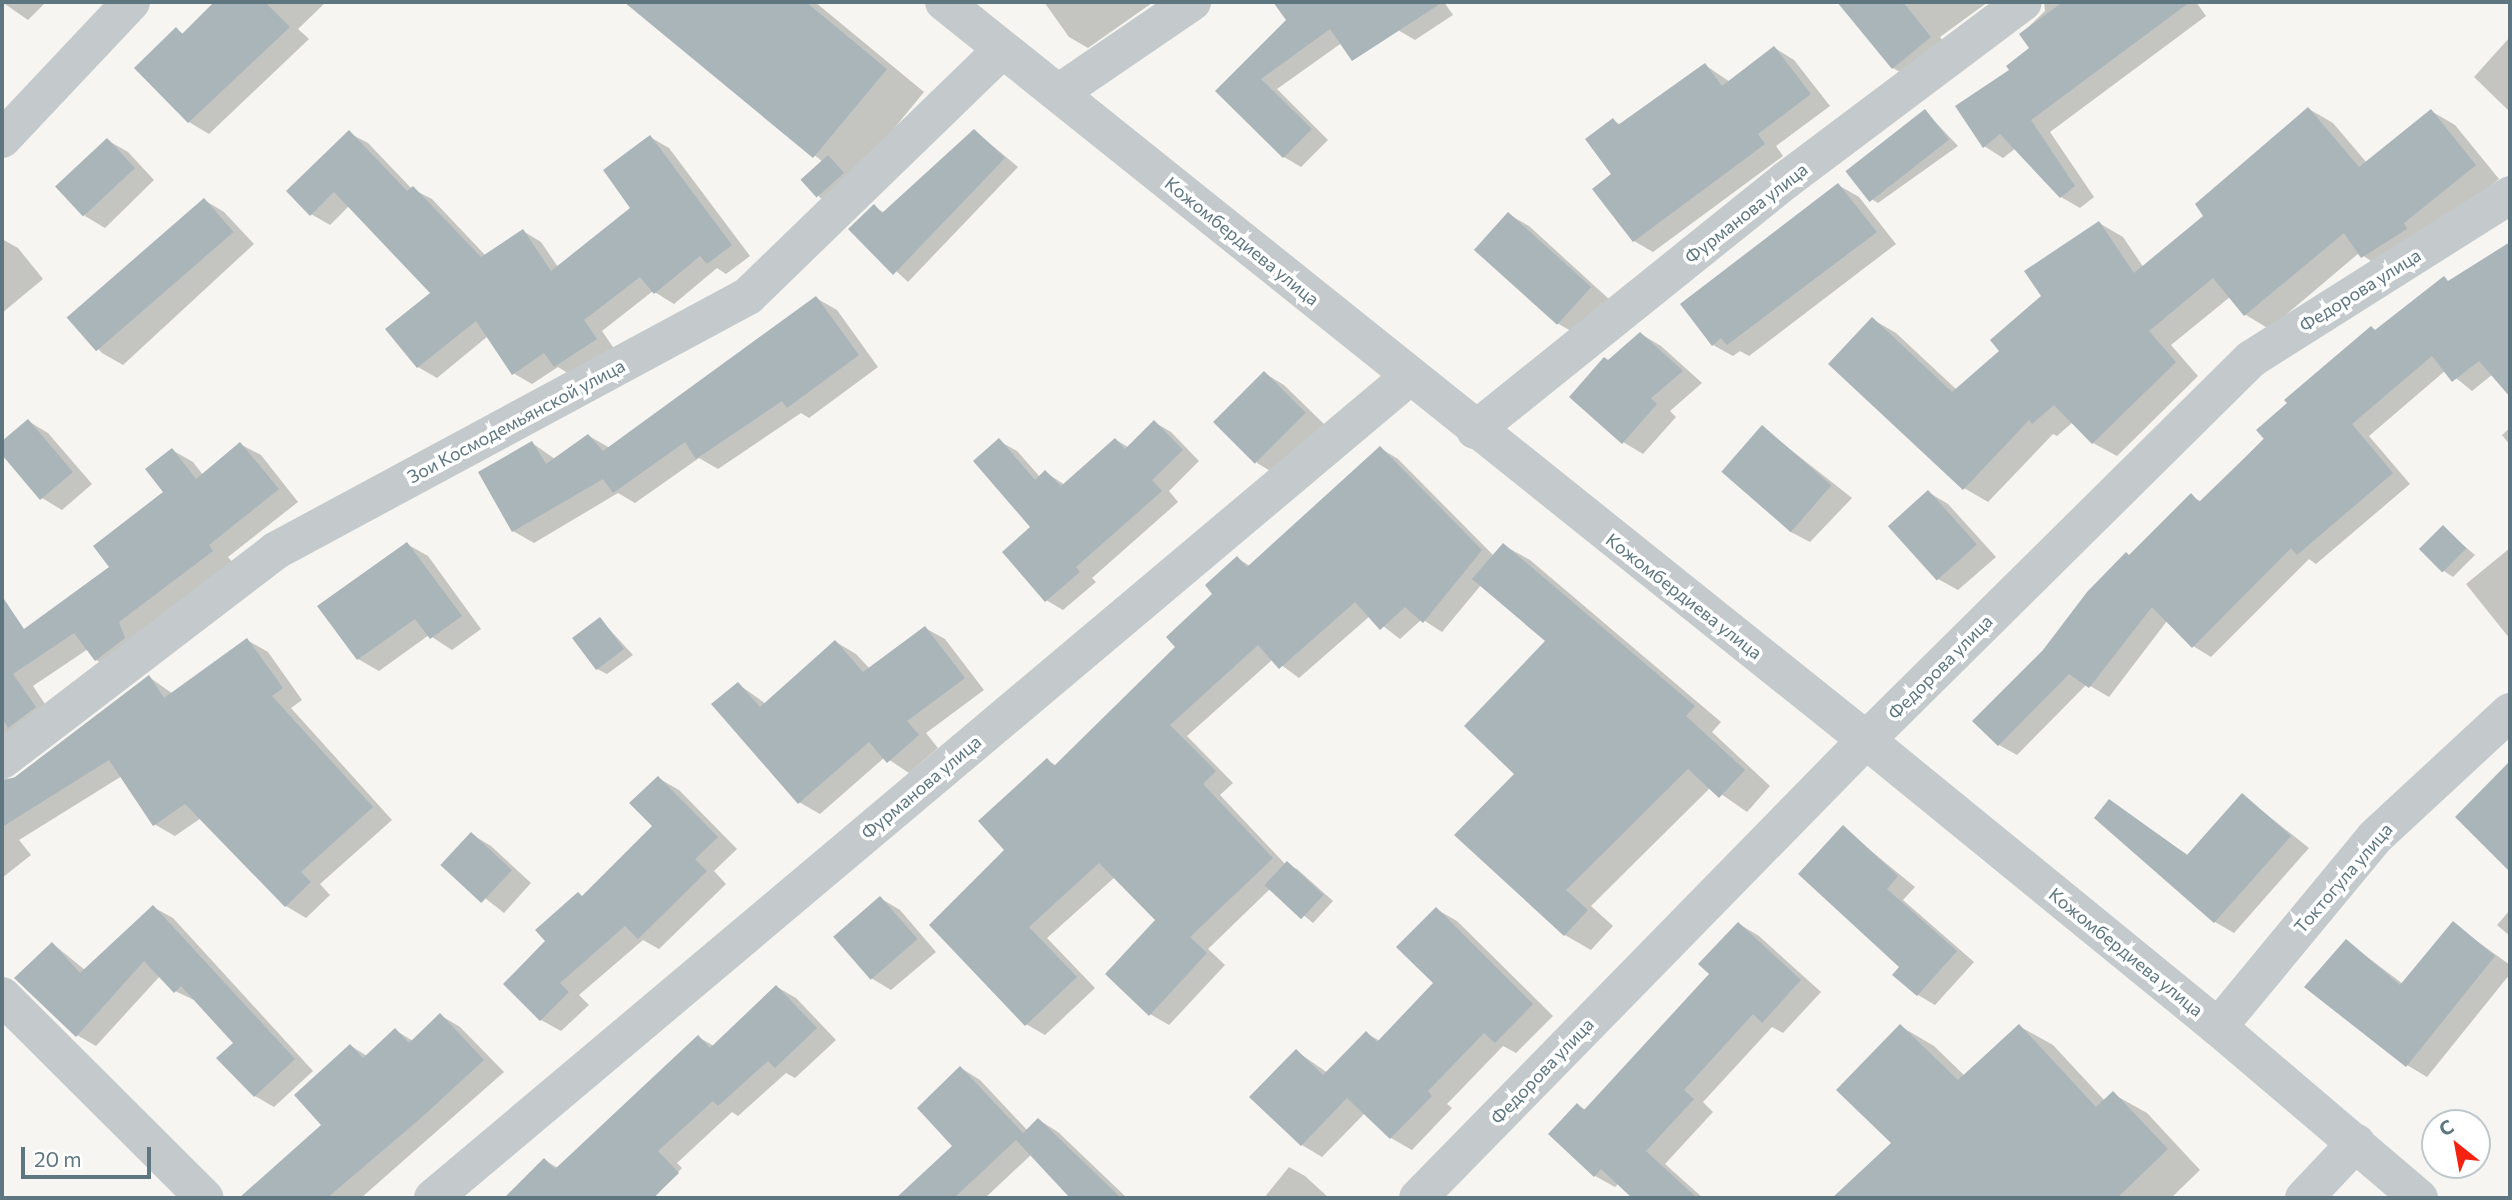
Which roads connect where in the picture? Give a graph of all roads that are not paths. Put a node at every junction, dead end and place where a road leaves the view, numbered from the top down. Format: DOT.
graph roads {
  1 [pos="131,2"];
  2 [pos="944,2"];
  3 [pos="1192,2"];
  4 [pos="2023,2"];
  5 [pos="1002,50"];
  6 [pos="1059,92"];
  7 [pos="2,139"];
  8 [pos="2510,195"];
  9 [pos="1409,376"];
  10 [pos="1475,430"];
  11 [pos="2510,712"];
  12 [pos="1866,740"];
  13 [pos="2,760"];
  14 [pos="2,996"];
  15 [pos="2218,1027"];
  16 [pos="2356,1143"];
  17 [pos="205,1198"];
  18 [pos="433,1198"];
  19 [pos="1418,1198"];
  20 [pos="2304,1198"];
  21 [pos="2419,1198"];
  1 -- 7 [label="street"];
  2 -- 5 [label="street, Кожомбердиева улица"];
  3 -- 6 [label="street"];
  4 -- 10 [label="street, Фурманова улица"];
  5 -- 6 [label="street, Кожомбердиева улица"];
  5 -- 13 [label="street, Зои Космодемьянской улица"];
  6 -- 9 [label="street, Кожомбердиева улица"];
  8 -- 12 [label="street, Федорова улица"];
  9 -- 10 [label="street, Кожомбердиева улица"];
  9 -- 18 [label="street, Фурманова улица"];
  10 -- 12 [label="street, Кожомбердиева улица"];
  11 -- 15 [label="street, Токтогула улица"];
  12 -- 15 [label="street, Кожомбердиева улица"];
  12 -- 19 [label="street, Федорова улица"];
  14 -- 17 [label="street"];
  15 -- 16 [label="street, Кожомбердиева улица"];
  16 -- 20 [label="street"];
  16 -- 21 [label="street, Кожомбердиева улица"];
}
